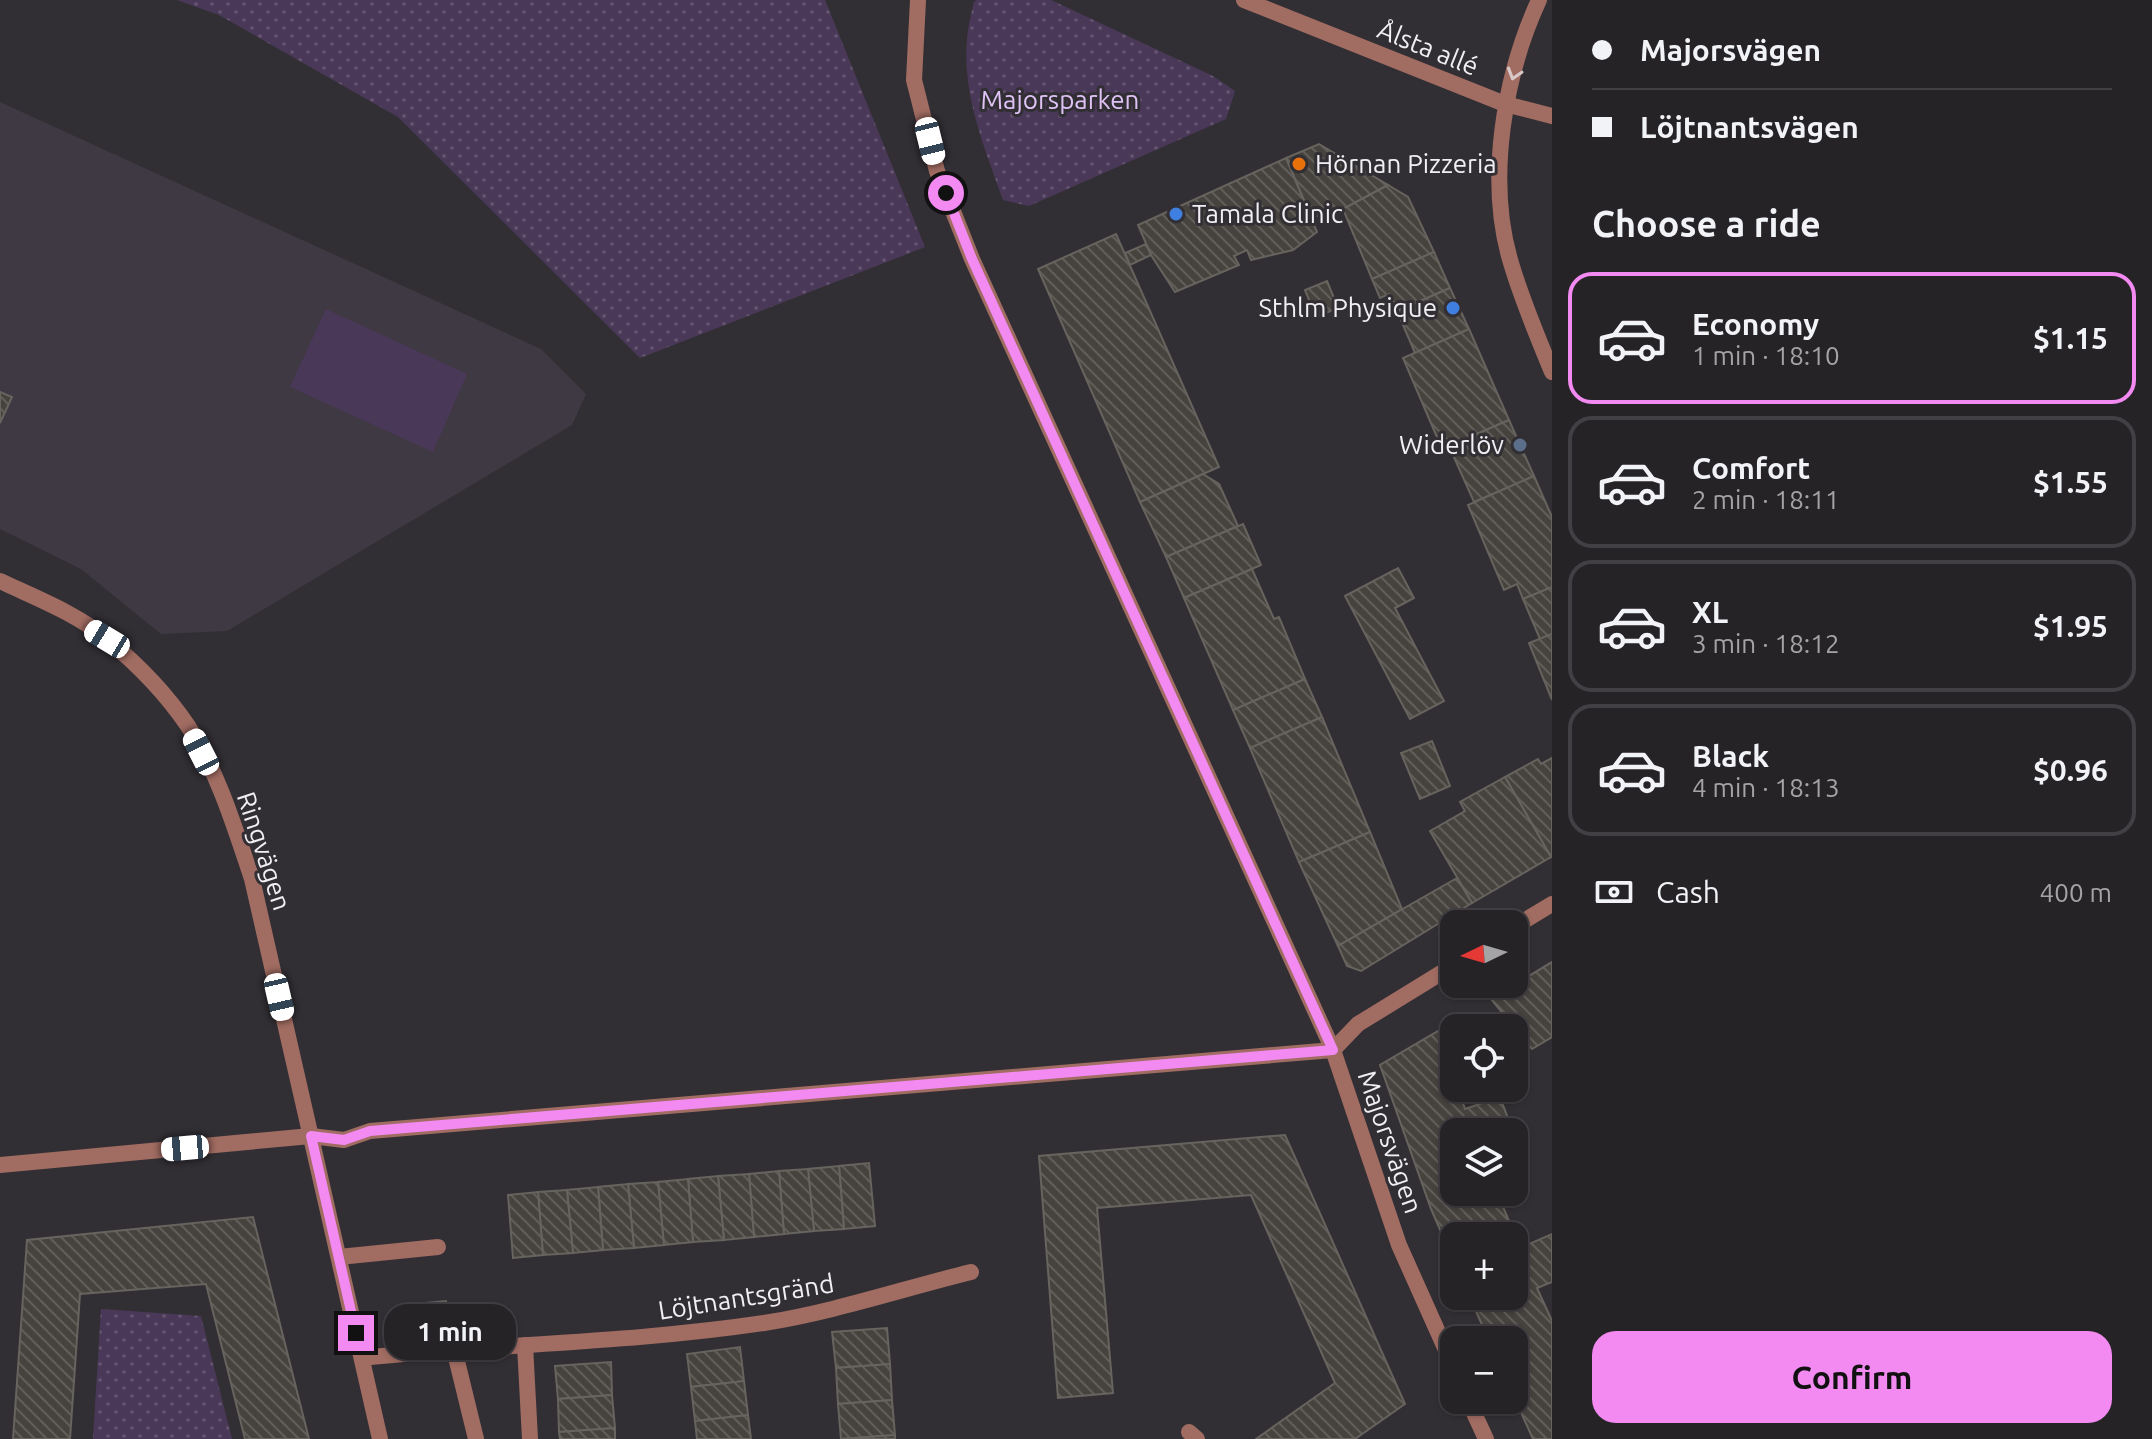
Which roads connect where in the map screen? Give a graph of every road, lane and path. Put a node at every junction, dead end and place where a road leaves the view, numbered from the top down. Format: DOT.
graph roads {
  1 [pos="918,0"];
  2 [pos="1244,0"];
  3 [pos="1539,0"];
  4 [pos="1505,104"];
  5 [pos="1552,116"];
  6 [pos="1552,372"];
  7 [pos="0,581"];
  8 [pos="1552,904"];
  9 [pos="1528,919"];
  10 [pos="1440,974"];
  11 [pos="1333,1050"];
  12 [pos="311,1136"];
  13 [pos="0,1165"];
  14 [pos="438,1247"];
  15 [pos="339,1257"];
  16 [pos="971,1272"];
  17 [pos="1440,1337"];
  18 [pos="525,1345"];
  19 [pos="454,1349"];
  20 [pos="362,1358"];
  21 [pos="1474,1414"];
  22 [pos="380,1439"];
  23 [pos="476,1439"];
  24 [pos="530,1439"];
  25 [pos="1486,1439"];
  1 -- 11 [label="street, Majorsvägen"];
  2 -- 4 [label="street, Ålsta allé"];
  3 -- 4 [label="street, one-way"];
  4 -- 5 [label="street, Ålsta allé"];
  4 -- 6 [label="street"];
  7 -- 12 [label="street, Ringvägen"];
  8 -- 9 [label="street"];
  10 -- 11 [label="street"];
  11 -- 12 [label="street"];
  11 -- 17 [label="street, Majorsvägen"];
  12 -- 13 [label="street"];
  12 -- 15 [label="street, Ringvägen"];
  14 -- 15 [label="street"];
  15 -- 20 [label="street, Ringvägen"];
  16 -- 18 [label="street, Löjtnantsgränd"];
  18 -- 19 [label="street, Löjtnantsgränd"];
  18 -- 24 [label="street"];
  19 -- 20 [label="street, Löjtnantsgränd"];
  19 -- 23 [label="street"];
  20 -- 22 [label="street, Ringvägen"];
  21 -- 25 [label="street"];
}
